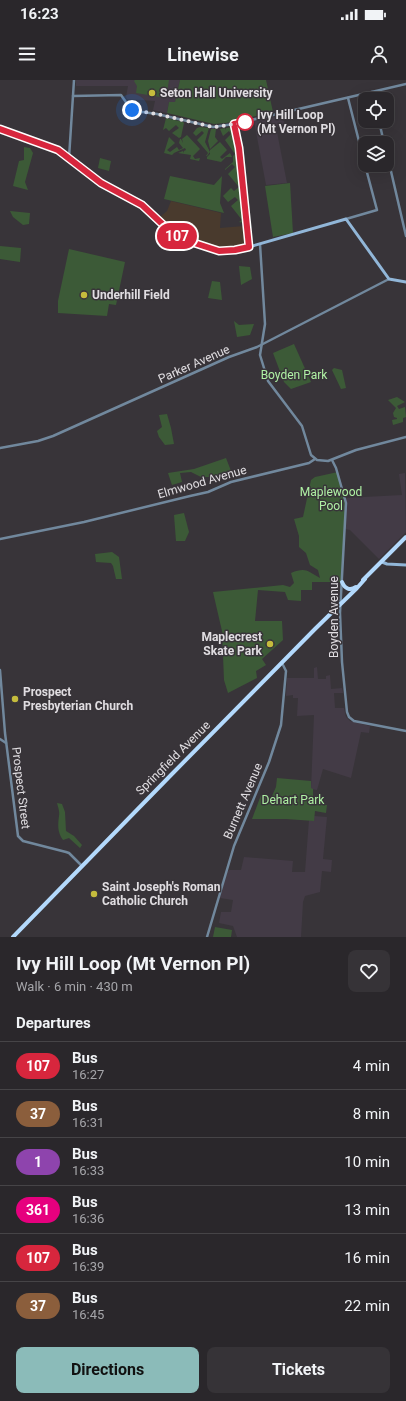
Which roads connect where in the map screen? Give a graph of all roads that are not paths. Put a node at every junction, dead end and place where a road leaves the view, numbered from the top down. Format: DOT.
graph roads {
  1 [pos="74,80"];
  2 [pos="406,84"];
  3 [pos="372,92"];
  4 [pos="73,96"];
  5 [pos="358,96"];
  6 [pos="348,98"];
  7 [pos="234,124"];
  8 [pos="0,129"];
  9 [pos="358,137"];
  10 [pos="70,158"];
  11 [pos="367,172"];
  12 [pos="391,172"];
  13 [pos="346,219"];
  14 [pos="406,236"];
  15 [pos="260,244"];
  16 [pos="249,247"];
  17 [pos="389,279"];
  18 [pos="406,282"];
  19 [pos="261,345"];
  20 [pos="406,437"];
  21 [pos="0,448"];
  22 [pos="315,459"];
  23 [pos="332,460"];
  24 [pos="406,537"];
  25 [pos="0,539"];
  26 [pos="382,562"];
  27 [pos="406,565"];
  28 [pos="365,578"];
  29 [pos="342,582"];
  30 [pos="356,587"];
  31 [pos="349,595"];
  32 [pos="341,603"];
  33 [pos="282,663"];
  34 [pos="0,670"];
  35 [pos="406,731"];
  36 [pos="0,739"];
  37 [pos="6,744"];
  38 [pos="82,866"];
  39 [pos="13,937"];
  40 [pos="207,937"];
  1 -- 4 [label="street"];
  2 -- 3 [label="street"];
  4 -- 7 [label="street"];
  4 -- 10 [label="street"];
  5 -- 6 [label="street"];
  6 -- 7 [label="street"];
  6 -- 9 [label="street"];
  7 -- 16 [label="street"];
  8 -- 10 [label="main road"];
  10 -- 16 [label="main road"];
  11 -- 13 [label="street"];
  12 -- 14 [label="street"];
  13 -- 15 [label="main road"];
  13 -- 17 [label="main road"];
  15 -- 16 [label="main road"];
  15 -- 19 [label="street"];
  17 -- 18 [label="main road"];
  17 -- 19 [label="street, Parker Avenue"];
  19 -- 21 [label="street, Parker Avenue"];
  19 -- 22 [label="street"];
  20 -- 23 [label="street, Elmwood Avenue"];
  22 -- 23 [label="street, Elmwood Avenue"];
  22 -- 25 [label="street, Elmwood Avenue"];
  23 -- 29 [label="street, Boyden Avenue"];
  24 -- 26 [label="main road, Springfield Avenue"];
  26 -- 27 [label="main road"];
  26 -- 28 [label="main road, Springfield Avenue"];
  28 -- 30 [label="main road, Springfield Avenue"];
  28 -- 31 [label="main road, Springfield Avenue"];
  29 -- 30 [label="main road"];
  29 -- 32 [label="street, Boyden Avenue"];
  30 -- 31 [label="main road, Springfield Avenue"];
  31 -- 32 [label="main road, Springfield Avenue"];
  32 -- 33 [label="main road, Springfield Avenue"];
  32 -- 35 [label="street, Boyden Avenue"];
  33 -- 38 [label="main road, Springfield Avenue"];
  33 -- 40 [label="street, Burnett Avenue"];
  34 -- 37 [label="street, Prospect Street"];
  36 -- 37 [label="street"];
  37 -- 38 [label="street, Prospect Street"];
  38 -- 39 [label="main road, Springfield Avenue"];
}
